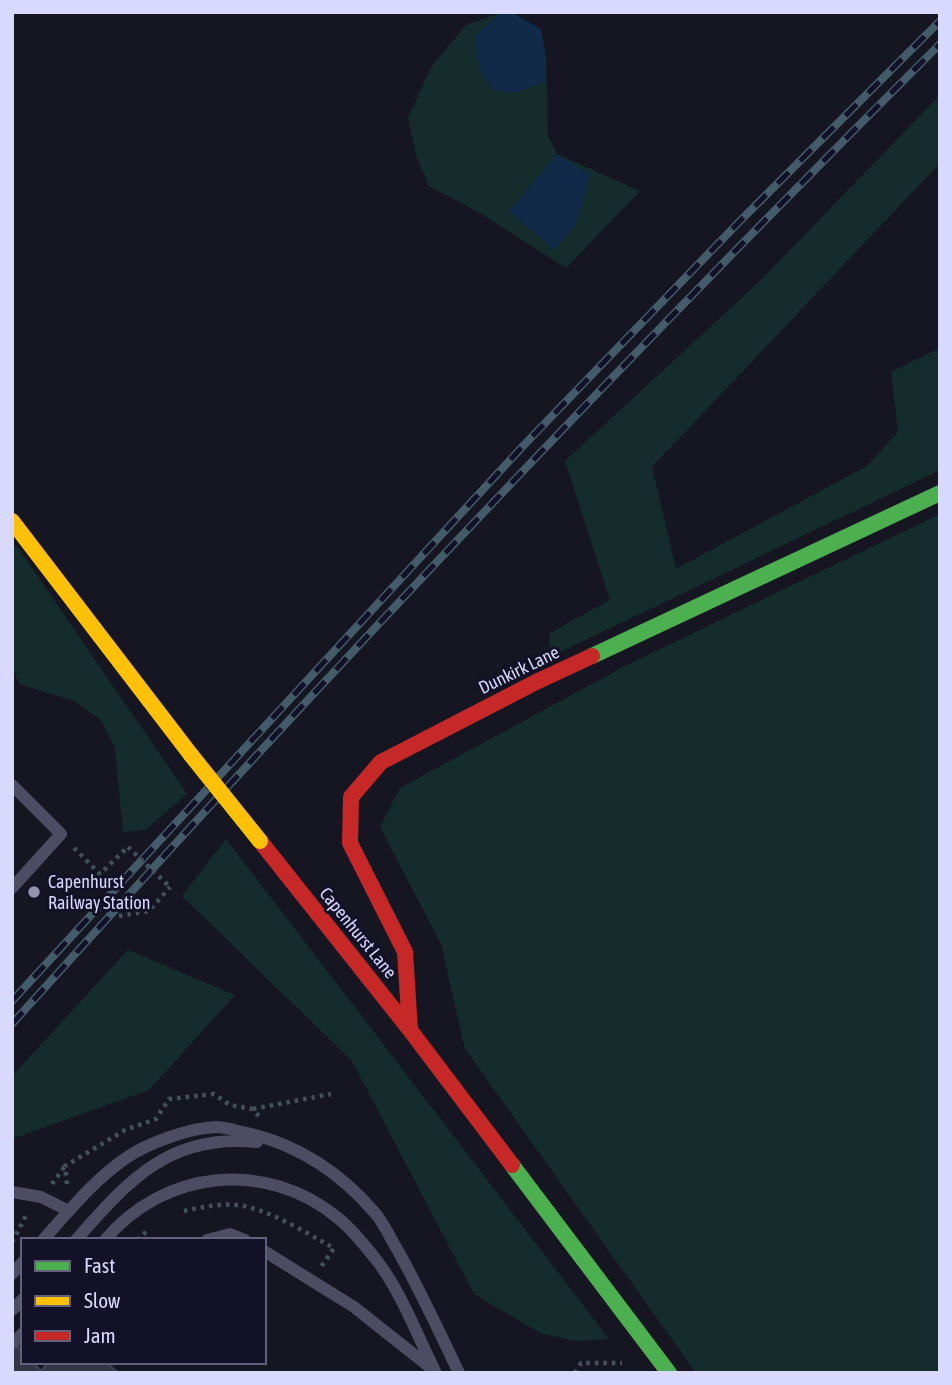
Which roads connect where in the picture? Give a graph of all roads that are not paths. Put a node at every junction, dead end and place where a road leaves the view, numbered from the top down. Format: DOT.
graph roads {
  1 [pos="940,493"];
  2 [pos="12,521"];
  3 [pos="12,785"];
  4 [pos="12,888"];
  5 [pos="410,1030"];
  6 [pos="292,1146"];
  7 [pos="12,1192"];
  8 [pos="69,1211"];
  9 [pos="45,1238"];
  10 [pos="78,1238"];
  11 [pos="107,1238"];
  12 [pos="215,1238"];
  13 [pos="240,1238"];
  14 [pos="266,1252"];
  15 [pos="661,1367"];
  16 [pos="436,1372"];
  17 [pos="459,1373"];
  1 -- 5 [label="street, Dunkirk Lane"];
  2 -- 5 [label="street, Capenhurst Lane, bridge"];
  3 -- 4 [label="lane"];
  5 -- 15 [label="street, Capenhurst Lane"];
  6 -- 8 [label="lane"];
  6 -- 10 [label="lane"];
  6 -- 17 [label="lane"];
  7 -- 8 [label="lane"];
  8 -- 9 [label="lane"];
  11 -- 16 [label="lane"];
  12 -- 13 [label="lane"];
  14 -- 16 [label="lane"];
}
